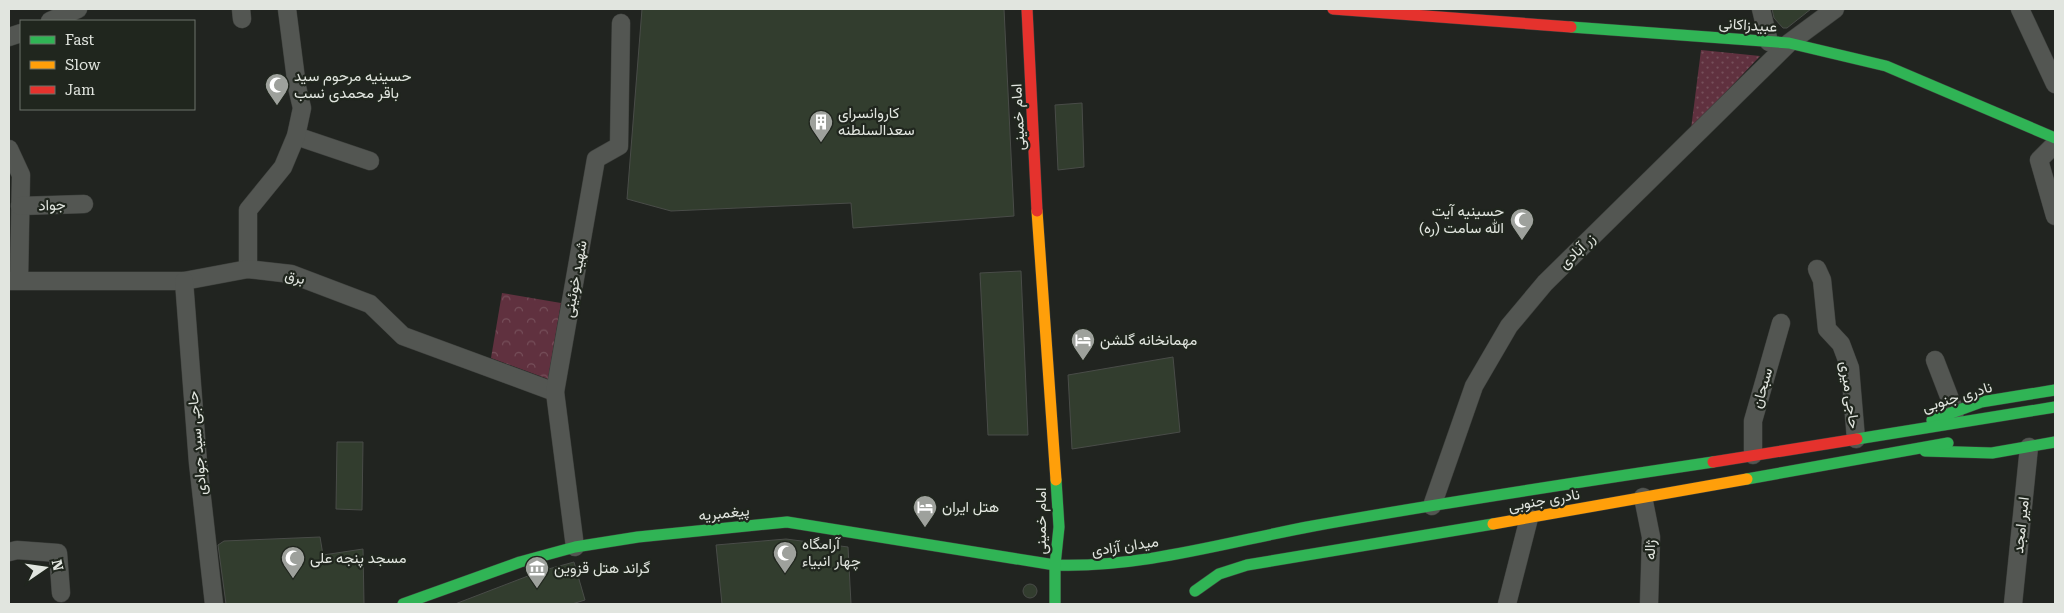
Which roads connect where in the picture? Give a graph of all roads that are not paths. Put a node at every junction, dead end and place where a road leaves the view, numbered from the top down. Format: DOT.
graph roads {
  1 [pos="78,9"];
  2 [pos="287,9"];
  3 [pos="1017,9"];
  4 [pos="1027,9"];
  5 [pos="1333,9"];
  6 [pos="1761,9"];
  7 [pos="1835,9"];
  8 [pos="2020,9"];
  9 [pos="1399,11"];
  10 [pos="1478,14"];
  11 [pos="52,20"];
  12 [pos="621,23"];
  13 [pos="1769,42"];
  14 [pos="1790,43"];
  15 [pos="2055,84"];
  16 [pos="296,136"];
  17 [pos="2055,138"];
  18 [pos="2055,144"];
  19 [pos="9,149"];
  20 [pos="370,161"];
  21 [pos="16,199"];
  22 [pos="84,204"];
  23 [pos="2055,216"];
  24 [pos="248,269"];
  25 [pos="1817,269"];
  26 [pos="14,280"];
  27 [pos="184,280"];
  28 [pos="1033,321"];
  29 [pos="1781,323"];
  30 [pos="1935,360"];
  31 [pos="2055,390"];
  32 [pos="555,392"];
  33 [pos="2055,407"];
  34 [pos="1955,412"];
  35 [pos="1899,432"];
  36 [pos="1856,439"];
  37 [pos="1963,440"];
  38 [pos="2055,442"];
  39 [pos="2030,446"];
  40 [pos="1905,451"];
  41 [pos="1753,455"];
  42 [pos="1644,497"];
  43 [pos="1432,506"];
  44 [pos="1529,518"];
  45 [pos="1046,537"];
  46 [pos="575,547"];
  47 [pos="1201,549"];
  48 [pos="9,552"];
  49 [pos="1182,553"];
  50 [pos="1055,565"];
  51 [pos="1200,571"];
  52 [pos="1195,592"];
  53 [pos="61,593"];
  54 [pos="214,604"];
  55 [pos="403,604"];
  56 [pos="1055,604"];
  57 [pos="1195,604"];
  58 [pos="1508,604"];
  59 [pos="1649,604"];
  60 [pos="2013,604"];
  1 -- 11 [label="street"];
  2 -- 16 [label="street"];
  3 -- 28 [label="main road, امام خمینی"];
  4 -- 50 [label="main road, امام خمینی"];
  5 -- 9 [label="main road, عبیدزاکانی"];
  6 -- 13 [label="street"];
  7 -- 14 [label="street, زر آبادی"];
  8 -- 15 [label="street"];
  9 -- 10 [label="main road, عبیدزاکانی"];
  10 -- 13 [label="main road, عبیدزاکانی"];
  12 -- 32 [label="street, شهید خوئینی"];
  13 -- 14 [label="main road, عبیدزاکانی"];
  14 -- 17 [label="main road, عبیدزاکانی"];
  14 -- 43 [label="street, زر آبادی"];
  16 -- 20 [label="street"];
  16 -- 24 [label="street"];
  18 -- 23 [label="street"];
  19 -- 21 [label="street"];
  21 -- 22 [label="street, جواد"];
  21 -- 26 [label="street"];
  24 -- 27 [label="street, برق"];
  24 -- 32 [label="street, برق"];
  25 -- 36 [label="street, حاجی میری"];
  26 -- 27 [label="street, برق"];
  27 -- 54 [label="street, حاجی سید جوادی"];
  29 -- 41 [label="street, سبحان"];
  30 -- 34 [label="street"];
  31 -- 34 [label="main road, نادری جنوبی"];
  32 -- 46 [label="street, شهید خوئینی"];
  33 -- 35 [label="main road, نادری جنوبی"];
  34 -- 35 [label="main road, نادری جنوبی"];
  35 -- 36 [label="main road, نادری جنوبی"];
  36 -- 41 [label="main road, نادری جنوبی"];
  37 -- 40 [label="main road, نادری جنوبی"];
  38 -- 39 [label="main road, نادری جنوبی"];
  39 -- 40 [label="main road, نادری جنوبی"];
  39 -- 60 [label="street, امیر امجد"];
  40 -- 42 [label="main road, نادری جنوبی"];
  41 -- 43 [label="main road, نادری جنوبی"];
  42 -- 44 [label="main road, نادری جنوبی"];
  42 -- 59 [label="street, ژاله"];
  43 -- 47 [label="main road, نادری جنوبی"];
  44 -- 51 [label="main road, نادری جنوبی"];
  44 -- 58 [label="street"];
  45 -- 50 [label="main road, امام خمینی"];
  46 -- 50 [label="main road, پیغمبریه"];
  46 -- 55 [label="main road, پیغمبریه"];
  47 -- 49 [label="main road, نادری جنوبی"];
  47 -- 51 [label="main road"];
  48 -- 53 [label="street"];
  49 -- 50 [label="main road, میدان آزادی"];
  49 -- 51 [label="main road"];
  50 -- 56 [label="main road"];
  51 -- 52 [label="main road, نادری جنوبی"];
  51 -- 52 [label="main road"];
  52 -- 57 [label="main road"];
}
